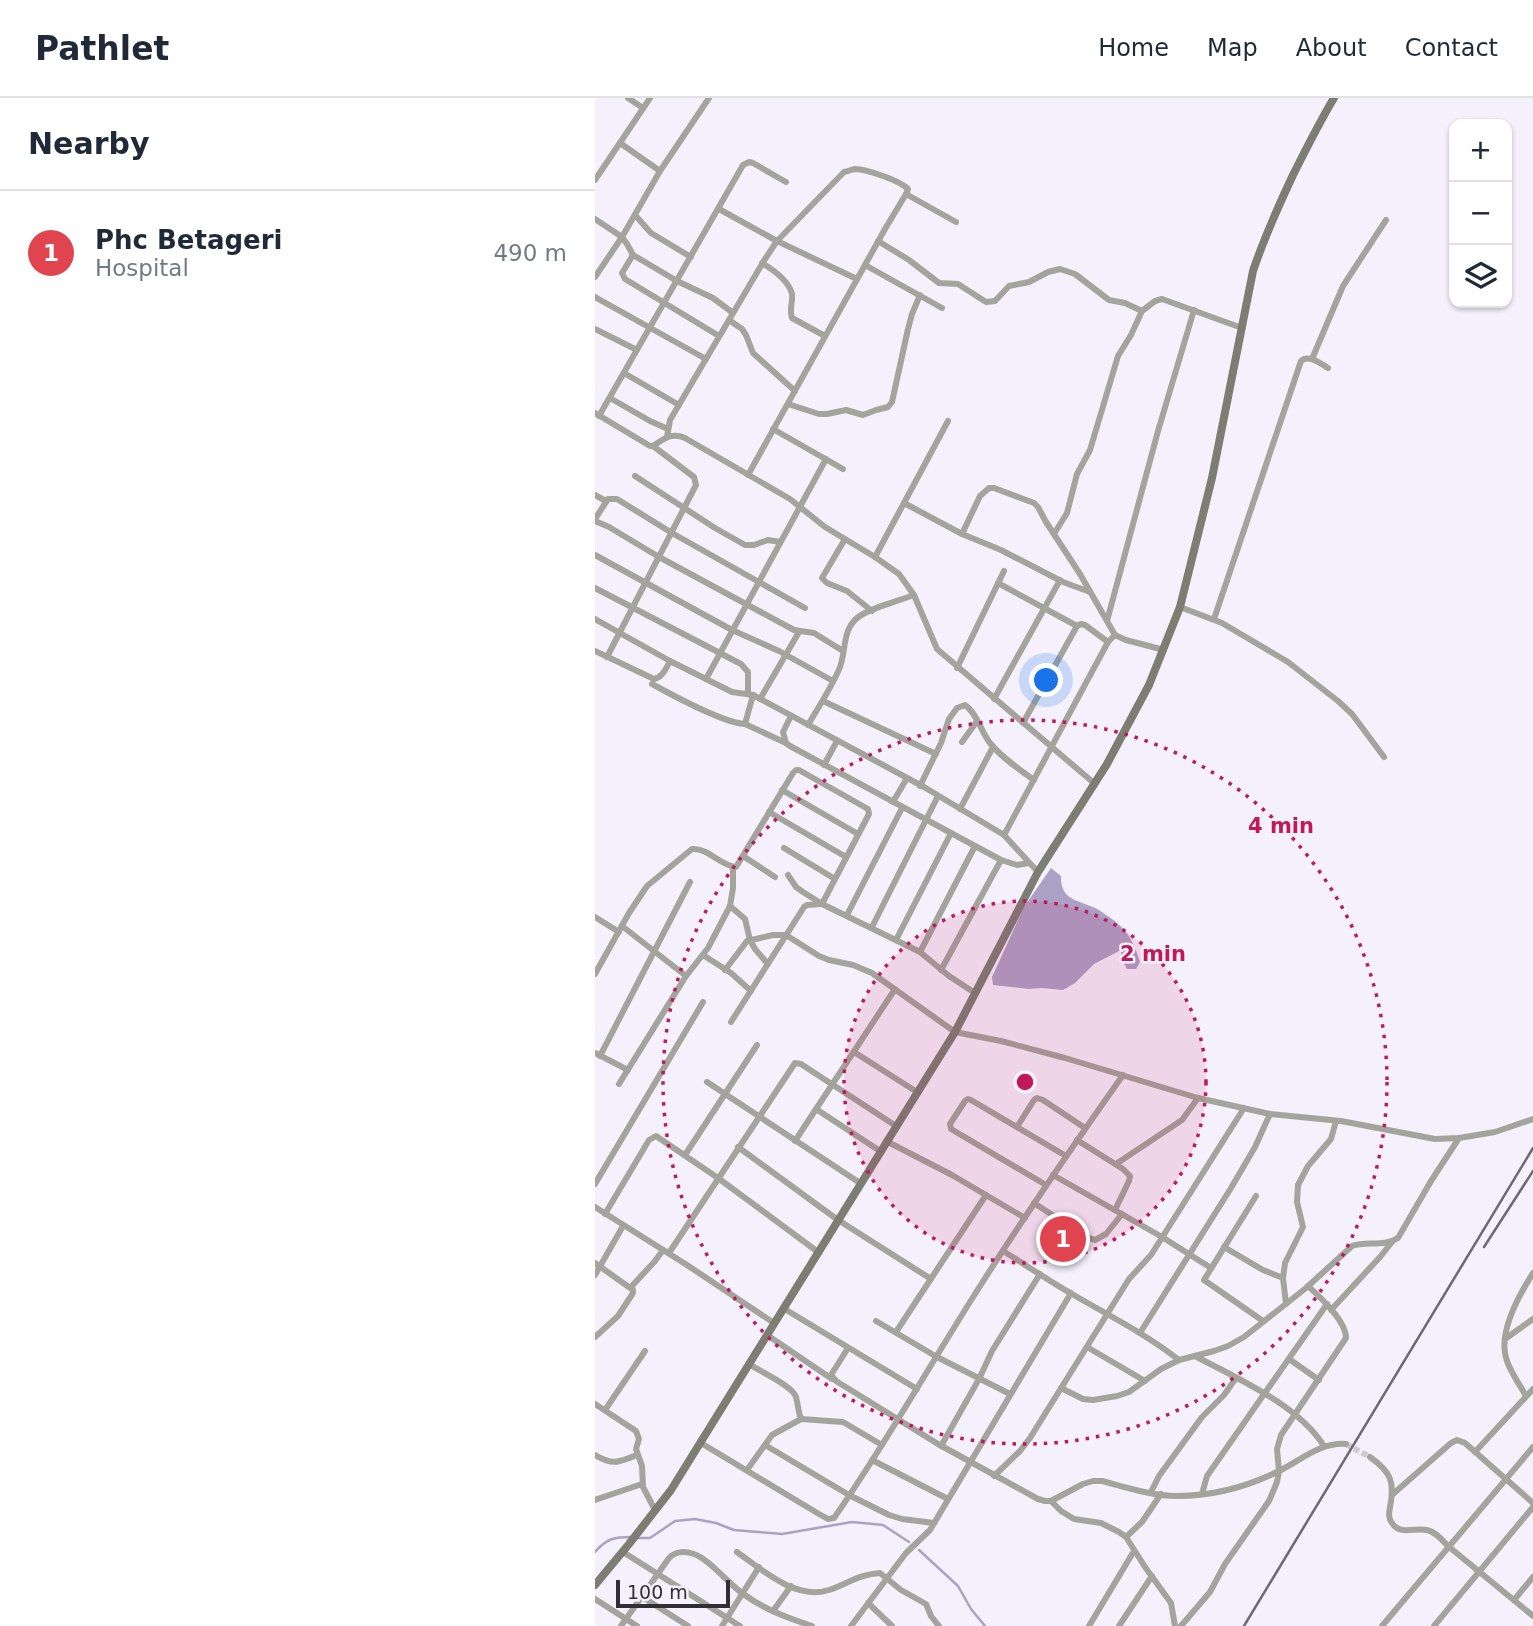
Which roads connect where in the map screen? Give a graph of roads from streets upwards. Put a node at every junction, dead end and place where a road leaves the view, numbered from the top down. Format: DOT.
graph roads {
  1 [pos="628,98"];
  2 [pos="650,98"];
  3 [pos="709,98"];
  4 [pos="1334,98"];
  5 [pos="643,108"];
  6 [pos="620,143"];
  7 [pos="660,171"];
  8 [pos="595,180"];
  9 [pos="786,182"];
  10 [pos="907,194"];
  11 [pos="719,209"];
  12 [pos="635,215"];
  13 [pos="595,219"];
  14 [pos="1386,220"];
  15 [pos="956,222"];
  16 [pos="622,237"];
  17 [pos="878,241"];
  18 [pos="777,242"];
  19 [pos="633,255"];
  20 [pos="691,257"];
  21 [pos="762,263"];
  22 [pos="865,265"];
  23 [pos="595,277"];
  24 [pos="857,279"];
  25 [pos="677,281"];
  26 [pos="920,295"];
  27 [pos="595,297"];
  28 [pos="664,303"];
  29 [pos="943,308"];
  30 [pos="1142,310"];
  31 [pos="1194,310"];
  32 [pos="731,316"];
  33 [pos="651,327"];
  34 [pos="1242,328"];
  35 [pos="595,329"];
  36 [pos="719,336"];
  37 [pos="825,336"];
  38 [pos="638,350"];
  39 [pos="706,359"];
  40 [pos="1312,359"];
  41 [pos="1328,368"];
  42 [pos="624,373"];
  43 [pos="795,391"];
  44 [pos="610,398"];
  45 [pos="788,404"];
  46 [pos="679,405"];
  47 [pos="597,414"];
  48 [pos="948,421"];
  49 [pos="773,429"];
  50 [pos="667,433"];
  51 [pos="653,446"];
  52 [pos="826,459"];
  53 [pos="843,469"];
  54 [pos="748,475"];
  55 [pos="635,476"];
  56 [pos="595,495"];
  57 [pos="606,501"];
  58 [pos="905,503"];
  59 [pos="800,506"];
  60 [pos="684,508"];
  61 [pos="595,520"];
  62 [pos="671,533"];
  63 [pos="962,534"];
  64 [pos="1054,534"];
  65 [pos="845,539"];
  66 [pos="780,542"];
  67 [pos="595,555"];
  68 [pos="659,557"];
  69 [pos="875,557"];
  70 [pos="1004,571"];
  71 [pos="1060,580"];
  72 [pos="759,581"];
  73 [pos="646,582"];
  74 [pos="998,583"];
  75 [pos="595,588"];
  76 [pos="1090,592"];
  77 [pos="914,595"];
  78 [pos="746,605"];
  79 [pos="1045,607"];
  80 [pos="1180,607"];
  81 [pos="632,608"];
  82 [pos="805,608"];
  83 [pos="872,611"];
  84 [pos="1214,619"];
  85 [pos="595,620"];
  86 [pos="1107,621"];
  87 [pos="1077,626"];
  88 [pos="732,630"];
  89 [pos="799,632"];
  90 [pos="619,633"];
  91 [pos="1115,635"];
  92 [pos="1108,642"];
  93 [pos="1164,650"];
  94 [pos="595,651"];
  95 [pos="843,651"];
  96 [pos="720,654"];
  97 [pos="786,655"];
  98 [pos="607,657"];
  99 [pos="670,661"];
  100 [pos="957,668"];
  101 [pos="706,679"];
  102 [pos="833,681"];
  103 [pos="652,684"];
  104 [pos="750,695"];
  105 [pos="760,699"];
  106 [pos="994,699"];
  107 [pos="823,701"];
  108 [pos="791,716"];
  109 [pos="977,721"];
  110 [pos="1023,723"];
  111 [pos="745,724"];
  112 [pos="808,724"];
  113 [pos="838,741"];
  114 [pos="962,742"];
  115 [pos="786,743"];
  116 [pos="993,747"];
  117 [pos="1052,747"];
  118 [pos="936,754"];
  119 [pos="1384,757"];
  120 [pos="824,765"];
  121 [pos="907,778"];
  122 [pos="1034,780"];
  123 [pos="1095,784"];
  124 [pos="920,786"];
  125 [pos="782,790"];
  126 [pos="939,796"];
  127 [pos="893,802"];
  128 [pos="902,808"];
  129 [pos="960,809"];
  130 [pos="768,814"];
  131 [pos="927,820"];
  132 [pos="951,833"];
  133 [pos="858,834"];
  134 [pos="1004,835"];
  135 [pos="975,846"];
  136 [pos="784,848"];
  137 [pos="743,856"];
  138 [pos="846,857"];
  139 [pos="1000,860"];
  140 [pos="1029,863"];
  141 [pos="733,867"];
  142 [pos="1038,872"];
  143 [pos="788,875"];
  144 [pos="775,877"];
  145 [pos="835,879"];
  146 [pos="690,881"];
  147 [pos="820,904"];
  148 [pos="730,905"];
  149 [pos="847,915"];
  150 [pos="595,917"];
  151 [pos="872,927"];
  152 [pos="620,929"];
  153 [pos="786,935"];
  154 [pos="750,940"];
  155 [pos="896,940"];
  156 [pos="654,951"];
  157 [pos="920,952"];
  158 [pos="703,955"];
  159 [pos="768,964"];
  160 [pos="725,970"];
  161 [pos="941,970"];
  162 [pos="595,974"];
  163 [pos="687,975"];
  164 [pos="895,989"];
  165 [pos="751,991"];
  166 [pos="975,993"];
  167 [pos="703,1002"];
  168 [pos="731,1023"];
  169 [pos="955,1031"];
  170 [pos="757,1045"];
  171 [pos="854,1052"];
  172 [pos="598,1054"];
  173 [pos="628,1070"];
  174 [pos="1123,1075"];
  175 [pos="707,1083"];
  176 [pos="619,1084"];
  177 [pos="832,1084"];
  178 [pos="917,1092"];
  179 [pos="724,1094"];
  180 [pos="1198,1098"];
  181 [pos="1244,1108"];
  182 [pos="816,1109"];
  183 [pos="1270,1114"];
  184 [pos="758,1117"];
  185 [pos="1533,1119"];
  186 [pos="1336,1121"];
  187 [pos="896,1126"];
  188 [pos="1017,1127"];
  189 [pos="1086,1128"];
  190 [pos="1458,1138"];
  191 [pos="1077,1140"];
  192 [pos="795,1141"];
  193 [pos="886,1141"];
  194 [pos="738,1147"];
  195 [pos="880,1151"];
  196 [pos="685,1155"];
  197 [pos="1066,1156"];
  198 [pos="1116,1164"];
  199 [pos="1053,1175"];
  200 [pos="718,1178"];
  201 [pos="860,1183"];
  202 [pos="595,1184"];
  203 [pos="1047,1185"];
  204 [pos="986,1195"];
  205 [pos="1256,1196"];
  206 [pos="1034,1203"];
  207 [pos="595,1207"];
  208 [pos="1115,1210"];
  209 [pos="605,1214"];
  210 [pos="1122,1214"];
  211 [pos="1025,1218"];
  212 [pos="838,1220"];
  213 [pos="623,1226"];
  214 [pos="1162,1237"];
  215 [pos="1392,1242"];
  216 [pos="1224,1247"];
  217 [pos="1003,1251"];
  218 [pos="666,1252"];
  219 [pos="818,1252"];
  220 [pos="1191,1255"];
  221 [pos="598,1264"];
  222 [pos="1211,1268"];
  223 [pos="1533,1273"];
  224 [pos="1039,1274"];
  225 [pos="595,1275"];
  226 [pos="1283,1278"];
  227 [pos="931,1279"];
  228 [pos="1308,1286"];
  229 [pos="631,1287"];
  230 [pos="1071,1293"];
  231 [pos="1286,1304"];
  232 [pos="1329,1307"];
  233 [pos="783,1308"];
  234 [pos="1107,1314"];
  235 [pos="1533,1319"];
  236 [pos="876,1321"];
  237 [pos="1263,1321"];
  238 [pos="774,1322"];
  239 [pos="896,1332"];
  240 [pos="1140,1333"];
  241 [pos="767,1335"];
  242 [pos="595,1337"];
  243 [pos="1505,1339"];
  244 [pos="1087,1347"];
  245 [pos="848,1348"];
  246 [pos="645,1352"];
  247 [pos="1195,1356"];
  248 [pos="937,1357"];
  249 [pos="1289,1359"];
  250 [pos="1179,1360"];
  251 [pos="749,1364"];
  252 [pos="1236,1378"];
  253 [pos="979,1379"];
  254 [pos="1318,1380"];
  255 [pos="836,1381"];
  256 [pos="1145,1381"];
  257 [pos="1061,1388"];
  258 [pos="916,1389"];
  259 [pos="1533,1389"];
  260 [pos="1263,1393"];
  261 [pos="1010,1394"];
  262 [pos="1526,1396"];
  263 [pos="595,1404"];
  264 [pos="605,1410"];
  265 [pos="1295,1415"];
  266 [pos="801,1419"];
  267 [pos="898,1420"];
  268 [pos="701,1443"];
  269 [pos="1346,1444"];
  270 [pos="765,1445"];
  271 [pos="882,1445"];
  272 [pos="941,1446"];
  273 [pos="1324,1446"];
  274 [pos="1533,1447"];
  275 [pos="1475,1452"];
  276 [pos="595,1455"];
  277 [pos="637,1455"];
  278 [pos="1370,1457"];
  279 [pos="872,1460"];
  280 [pos="970,1461"];
  281 [pos="747,1470"];
  282 [pos="1279,1471"];
  283 [pos="995,1476"];
  284 [pos="1505,1479"];
  285 [pos="642,1484"];
  286 [pos="1151,1492"];
  287 [pos="849,1494"];
  288 [pos="1161,1494"];
  289 [pos="1202,1494"];
  290 [pos="1393,1494"];
  291 [pos="948,1499"];
  292 [pos="595,1500"];
  293 [pos="1051,1501"];
  294 [pos="1533,1505"];
  295 [pos="655,1510"];
  296 [pos="935,1523"];
  297 [pos="1126,1537"];
  298 [pos="1448,1546"];
  299 [pos="626,1548"];
  300 [pos="1134,1551"];
  301 [pos="737,1552"];
  302 [pos="759,1567"];
  303 [pos="1480,1572"];
  304 [pos="657,1574"];
  305 [pos="1152,1576"];
  306 [pos="887,1577"];
  307 [pos="1533,1577"];
  308 [pos="595,1585"];
  309 [pos="791,1586"];
  310 [pos="742,1594"];
  311 [pos="641,1596"];
  312 [pos="595,1599"];
  313 [pos="1514,1600"];
  314 [pos="868,1603"];
  315 [pos="773,1611"];
  316 [pos="1533,1616"];
  317 [pos="727,1618"];
  318 [pos="626,1619"];
  319 [pos="621,1626"];
  320 [pos="637,1626"];
  321 [pos="688,1626"];
  322 [pos="722,1626"];
  323 [pos="740,1626"];
  324 [pos="812,1626"];
  325 [pos="851,1626"];
  326 [pos="892,1626"];
  327 [pos="939,1626"];
  328 [pos="1089,1626"];
  329 [pos="1119,1626"];
  330 [pos="1178,1626"];
  331 [pos="1382,1626"];
  332 [pos="1434,1626"];
  1 -- 5 [label="street"];
  2 -- 5 [label="street"];
  3 -- 7 [label="street"];
  4 -- 34 [label="street"];
  5 -- 6 [label="street"];
  6 -- 7 [label="street"];
  6 -- 8 [label="street"];
  7 -- 12 [label="street"];
  9 -- 11 [label="street"];
  10 -- 15 [label="street"];
  10 -- 17 [label="street"];
  10 -- 18 [label="street"];
  11 -- 18 [label="street"];
  11 -- 20 [label="street"];
  12 -- 16 [label="street"];
  12 -- 20 [label="street"];
  13 -- 16 [label="street"];
  14 -- 40 [label="street"];
  16 -- 19 [label="street"];
  16 -- 23 [label="street"];
  17 -- 22 [label="street"];
  17 -- 30 [label="street"];
  18 -- 21 [label="street"];
  18 -- 24 [label="street"];
  19 -- 25 [label="street"];
  19 -- 28 [label="street"];
  20 -- 25 [label="street"];
  21 -- 32 [label="street"];
  21 -- 37 [label="street"];
  22 -- 24 [label="street"];
  22 -- 26 [label="street"];
  24 -- 37 [label="street"];
  25 -- 28 [label="street"];
  25 -- 32 [label="street"];
  26 -- 29 [label="street"];
  26 -- 45 [label="street"];
  27 -- 33 [label="street"];
  28 -- 33 [label="street"];
  28 -- 36 [label="street"];
  30 -- 31 [label="street"];
  30 -- 64 [label="street"];
  31 -- 34 [label="street"];
  31 -- 86 [label="street"];
  32 -- 36 [label="street"];
  32 -- 43 [label="street"];
  33 -- 38 [label="street"];
  33 -- 39 [label="street"];
  34 -- 80 [label="street"];
  35 -- 38 [label="street"];
  36 -- 39 [label="street"];
  37 -- 43 [label="street"];
  38 -- 42 [label="street"];
  39 -- 46 [label="street"];
  40 -- 41 [label="street"];
  40 -- 84 [label="street"];
  42 -- 44 [label="street"];
  42 -- 46 [label="street"];
  43 -- 45 [label="street"];
  44 -- 47 [label="street"];
  44 -- 50 [label="street"];
  45 -- 49 [label="street"];
  46 -- 50 [label="street"];
  47 -- 51 [label="street"];
  48 -- 58 [label="street"];
  49 -- 52 [label="street"];
  49 -- 54 [label="street"];
  50 -- 51 [label="street"];
  50 -- 54 [label="street"];
  51 -- 60 [label="street"];
  52 -- 53 [label="street"];
  52 -- 59 [label="street"];
  54 -- 59 [label="street"];
  55 -- 60 [label="street"];
  56 -- 57 [label="street"];
  57 -- 61 [label="street"];
  57 -- 62 [label="street"];
  58 -- 63 [label="street"];
  58 -- 69 [label="street"];
  59 -- 65 [label="street"];
  59 -- 66 [label="street"];
  60 -- 62 [label="street"];
  60 -- 66 [label="street"];
  61 -- 68 [label="street"];
  62 -- 68 [label="street"];
  62 -- 72 [label="street"];
  63 -- 64 [label="street"];
  63 -- 71 [label="street"];
  64 -- 76 [label="street"];
  65 -- 69 [label="street"];
  65 -- 83 [label="street"];
  66 -- 72 [label="street"];
  67 -- 73 [label="street"];
  68 -- 73 [label="street"];
  68 -- 78 [label="street"];
  69 -- 77 [label="street"];
  70 -- 74 [label="street"];
  71 -- 76 [label="street"];
  71 -- 79 [label="street"];
  72 -- 78 [label="street"];
  72 -- 82 [label="street"];
  73 -- 81 [label="street"];
  73 -- 88 [label="street"];
  74 -- 79 [label="street"];
  74 -- 100 [label="street"];
  75 -- 81 [label="street"];
  76 -- 86 [label="street"];
  77 -- 83 [label="street"];
  77 -- 100 [label="street"];
  78 -- 88 [label="street"];
  78 -- 89 [label="street"];
  79 -- 87 [label="street"];
  79 -- 106 [label="street"];
  80 -- 84 [label="street"];
  80 -- 93 [label="street"];
  81 -- 90 [label="street"];
  81 -- 96 [label="street"];
  83 -- 95 [label="street"];
  84 -- 119 [label="street"];
  85 -- 90 [label="street"];
  86 -- 91 [label="street"];
  87 -- 92 [label="street"];
  87 -- 110 [label="street"];
  88 -- 96 [label="street"];
  88 -- 97 [label="street"];
  89 -- 95 [label="street"];
  89 -- 97 [label="street"];
  90 -- 98 [label="street"];
  90 -- 99 [label="street"];
  91 -- 92 [label="street"];
  91 -- 93 [label="street"];
  92 -- 117 [label="street"];
  93 -- 123 [label="street"];
  94 -- 98 [label="street"];
  95 -- 102 [label="street"];
  96 -- 101 [label="street"];
  96 -- 104 [label="street"];
  97 -- 102 [label="street"];
  97 -- 105 [label="street"];
  98 -- 99 [label="street"];
  99 -- 101 [label="street"];
  100 -- 106 [label="street"];
  101 -- 104 [label="street"];
  102 -- 107 [label="street"];
  103 -- 111 [label="street"];
  104 -- 105 [label="street"];
  104 -- 111 [label="street"];
  105 -- 108 [label="street"];
  106 -- 110 [label="street"];
  107 -- 112 [label="street"];
  107 -- 118 [label="street"];
  108 -- 112 [label="street"];
  108 -- 115 [label="street"];
  109 -- 114 [label="street"];
  109 -- 116 [label="street"];
  109 -- 118 [label="street"];
  110 -- 117 [label="street"];
  111 -- 115 [label="street"];
  112 -- 113 [label="street"];
  113 -- 120 [label="street"];
  113 -- 121 [label="street"];
  115 -- 120 [label="street"];
  116 -- 122 [label="street"];
  116 -- 129 [label="street"];
  117 -- 122 [label="street"];
  117 -- 123 [label="street"];
  118 -- 124 [label="street"];
  120 -- 127 [label="street"];
  121 -- 124 [label="street"];
  121 -- 127 [label="street"];
  122 -- 134 [label="street"];
  123 -- 142 [label="street"];
  124 -- 126 [label="street"];
  125 -- 130 [label="street"];
  125 -- 133 [label="street"];
  125 -- 133 [label="street"];
  126 -- 129 [label="street"];
  126 -- 131 [label="street"];
  127 -- 128 [label="street"];
  128 -- 131 [label="street"];
  128 -- 149 [label="street"];
  129 -- 134 [label="street"];
  130 -- 137 [label="street"];
  130 -- 138 [label="street"];
  131 -- 132 [label="street"];
  131 -- 151 [label="street"];
  132 -- 135 [label="street"];
  132 -- 155 [label="street"];
  133 -- 138 [label="street"];
  134 -- 140 [label="street"];
  135 -- 139 [label="street"];
  135 -- 157 [label="street"];
  136 -- 145 [label="street"];
  137 -- 141 [label="street"];
  137 -- 144 [label="street"];
  138 -- 145 [label="street"];
  139 -- 140 [label="street"];
  139 -- 161 [label="street"];
  140 -- 142 [label="street"];
  141 -- 148 [label="street"];
  141 -- 152 [label="street"];
  142 -- 166 [label="street"];
  143 -- 147 [label="street"];
  145 -- 147 [label="street"];
  146 -- 156 [label="street"];
  147 -- 149 [label="street"];
  147 -- 153 [label="street"];
  148 -- 154 [label="street"];
  148 -- 158 [label="street"];
  149 -- 151 [label="street"];
  150 -- 152 [label="street"];
  151 -- 155 [label="street"];
  152 -- 156 [label="street"];
  152 -- 162 [label="street"];
  153 -- 154 [label="street"];
  153 -- 159 [label="street"];
  153 -- 164 [label="street"];
  154 -- 159 [label="street"];
  154 -- 160 [label="street"];
  155 -- 157 [label="street"];
  156 -- 163 [label="street"];
  156 -- 172 [label="street"];
  157 -- 161 [label="street"];
  158 -- 160 [label="street"];
  158 -- 163 [label="street"];
  159 -- 165 [label="street"];
  160 -- 165 [label="street"];
  161 -- 166 [label="street"];
  163 -- 173 [label="street"];
  164 -- 169 [label="street"];
  164 -- 171 [label="street"];
  165 -- 168 [label="street"];
  166 -- 169 [label="street"];
  167 -- 202 [label="street"];
  169 -- 174 [label="street"];
  169 -- 178 [label="street"];
  170 -- 179 [label="street"];
  171 -- 177 [label="street"];
  171 -- 178 [label="street"];
  172 -- 173 [label="street"];
  173 -- 176 [label="street"];
  174 -- 180 [label="street"];
  174 -- 189 [label="street"];
  175 -- 179 [label="street"];
  177 -- 182 [label="street"];
  177 -- 184 [label="street"];
  177 -- 187 [label="street"];
  178 -- 187 [label="street"];
  179 -- 184 [label="street"];
  179 -- 196 [label="street"];
  180 -- 181 [label="street"];
  180 -- 198 [label="street"];
  181 -- 183 [label="street"];
  181 -- 214 [label="street"];
  182 -- 192 [label="street"];
  182 -- 195 [label="street"];
  183 -- 186 [label="street"];
  183 -- 220 [label="street"];
  184 -- 192 [label="street"];
  184 -- 194 [label="street"];
  185 -- 190 [label="street"];
  186 -- 190 [label="street"];
  186 -- 226 [label="street"];
  187 -- 193 [label="street"];
  188 -- 189 [label="street"];
  188 -- 197 [label="street"];
  188 -- 203 [label="street"];
  189 -- 191 [label="street"];
  190 -- 215 [label="street"];
  191 -- 197 [label="street"];
  191 -- 198 [label="street"];
  192 -- 201 [label="street"];
  193 -- 195 [label="street"];
  193 -- 204 [label="street"];
  194 -- 200 [label="street"];
  194 -- 212 [label="street"];
  195 -- 201 [label="street"];
  196 -- 200 [label="street"];
  196 -- 209 [label="street"];
  197 -- 199 [label="street"];
  198 -- 208 [label="street"];
  199 -- 203 [label="street"];
  199 -- 208 [label="street"];
  200 -- 218 [label="street"];
  200 -- 219 [label="street"];
  201 -- 212 [label="street"];
  203 -- 206 [label="street"];
  204 -- 211 [label="street"];
  204 -- 227 [label="street"];
  205 -- 216 [label="street"];
  206 -- 210 [label="street"];
  206 -- 211 [label="street"];
  207 -- 209 [label="street"];
  208 -- 210 [label="street"];
  209 -- 213 [label="street"];
  210 -- 214 [label="street"];
  211 -- 217 [label="street"];
  212 -- 219 [label="street"];
  212 -- 227 [label="street"];
  213 -- 218 [label="street"];
  213 -- 221 [label="street"];
  214 -- 220 [label="street"];
  214 -- 234 [label="street"];
  215 -- 228 [label="street"];
  215 -- 232 [label="street"];
  216 -- 222 [label="street"];
  216 -- 226 [label="street"];
  217 -- 224 [label="street"];
  217 -- 248 [label="street"];
  218 -- 229 [label="street"];
  218 -- 238 [label="street"];
  219 -- 233 [label="street"];
  220 -- 222 [label="street"];
  220 -- 240 [label="street"];
  221 -- 225 [label="street"];
  221 -- 229 [label="street"];
  222 -- 237 [label="street"];
  223 -- 243 [label="street"];
  224 -- 230 [label="street"];
  224 -- 253 [label="street"];
  226 -- 231 [label="street"];
  227 -- 239 [label="street"];
  228 -- 231 [label="street"];
  228 -- 232 [label="street"];
  229 -- 242 [label="street"];
  230 -- 234 [label="street"];
  230 -- 261 [label="street"];
  231 -- 237 [label="street"];
  232 -- 249 [label="street"];
  232 -- 254 [label="street"];
  233 -- 238 [label="street"];
  233 -- 245 [label="street"];
  234 -- 240 [label="street"];
  234 -- 244 [label="street"];
  235 -- 243 [label="street"];
  236 -- 239 [label="street"];
  237 -- 247 [label="street"];
  238 -- 241 [label="street"];
  239 -- 248 [label="street"];
  240 -- 250 [label="street"];
  241 -- 251 [label="street"];
  241 -- 255 [label="street"];
  243 -- 262 [label="street"];
  244 -- 256 [label="street"];
  244 -- 257 [label="street"];
  245 -- 255 [label="street"];
  245 -- 258 [label="street"];
  246 -- 264 [label="street"];
  247 -- 250 [label="street"];
  247 -- 252 [label="street"];
  248 -- 253 [label="street"];
  248 -- 258 [label="street"];
  249 -- 254 [label="street"];
  249 -- 260 [label="street"];
  250 -- 256 [label="street"];
  251 -- 266 [label="street"];
  251 -- 268 [label="street"];
  252 -- 260 [label="street"];
  252 -- 286 [label="street"];
  253 -- 261 [label="street"];
  253 -- 272 [label="street"];
  254 -- 265 [label="street"];
  255 -- 267 [label="street"];
  256 -- 257 [label="street"];
  257 -- 283 [label="street"];
  258 -- 267 [label="street"];
  259 -- 262 [label="street"];
  260 -- 265 [label="street"];
  260 -- 289 [label="street"];
  261 -- 280 [label="street"];
  262 -- 275 [label="street"];
  263 -- 264 [label="street"];
  264 -- 277 [label="street"];
  265 -- 273 [label="street"];
  265 -- 282 [label="street"];
  266 -- 270 [label="street"];
  266 -- 271 [label="street"];
  267 -- 271 [label="street"];
  267 -- 272 [label="street"];
  268 -- 281 [label="street"];
  268 -- 295 [label="street"];
  269 -- 273 [label="street"];
  270 -- 281 [label="street"];
  270 -- 287 [label="street"];
  271 -- 279 [label="street"];
  272 -- 280 [label="street"];
  273 -- 282 [label="street"];
  274 -- 284 [label="street"];
  275 -- 284 [label="street"];
  275 -- 290 [label="street"];
  276 -- 277 [label="street"];
  277 -- 285 [label="street"];
  278 -- 290 [label="street"];
  279 -- 287 [label="street"];
  279 -- 291 [label="street"];
  280 -- 283 [label="street"];
  280 -- 291 [label="street"];
  281 -- 287 [label="street"];
  282 -- 289 [label="street"];
  282 -- 330 [label="street"];
  283 -- 293 [label="street"];
  284 -- 294 [label="street"];
  284 -- 298 [label="street"];
  285 -- 292 [label="street"];
  285 -- 295 [label="street"];
  286 -- 288 [label="street"];
  286 -- 293 [label="street"];
  287 -- 296 [label="street"];
  288 -- 289 [label="street"];
  288 -- 297 [label="street"];
  290 -- 298 [label="street"];
  291 -- 296 [label="street"];
  293 -- 297 [label="street"];
  294 -- 303 [label="street"];
  295 -- 299 [label="street"];
  296 -- 306 [label="street"];
  297 -- 300 [label="street"];
  298 -- 303 [label="street"];
  298 -- 331 [label="street"];
  299 -- 304 [label="street"];
  299 -- 308 [label="street"];
  300 -- 305 [label="street"];
  300 -- 328 [label="street"];
  301 -- 302 [label="street"];
  302 -- 309 [label="street"];
  302 -- 310 [label="street"];
  303 -- 313 [label="street"];
  303 -- 332 [label="street"];
  304 -- 310 [label="street"];
  304 -- 311 [label="street"];
  304 -- 317 [label="street"];
  305 -- 329 [label="street"];
  305 -- 330 [label="street"];
  306 -- 309 [label="street"];
  306 -- 314 [label="street"];
  306 -- 327 [label="street"];
  307 -- 313 [label="street"];
  309 -- 315 [label="street"];
  310 -- 315 [label="street"];
  310 -- 317 [label="street"];
  311 -- 318 [label="street"];
  311 -- 321 [label="street"];
  312 -- 318 [label="street"];
  313 -- 316 [label="street"];
  314 -- 325 [label="street"];
  314 -- 326 [label="street"];
  315 -- 324 [label="street"];
  317 -- 322 [label="street"];
  317 -- 323 [label="street"];
  318 -- 319 [label="street"];
  318 -- 320 [label="street"];
}
